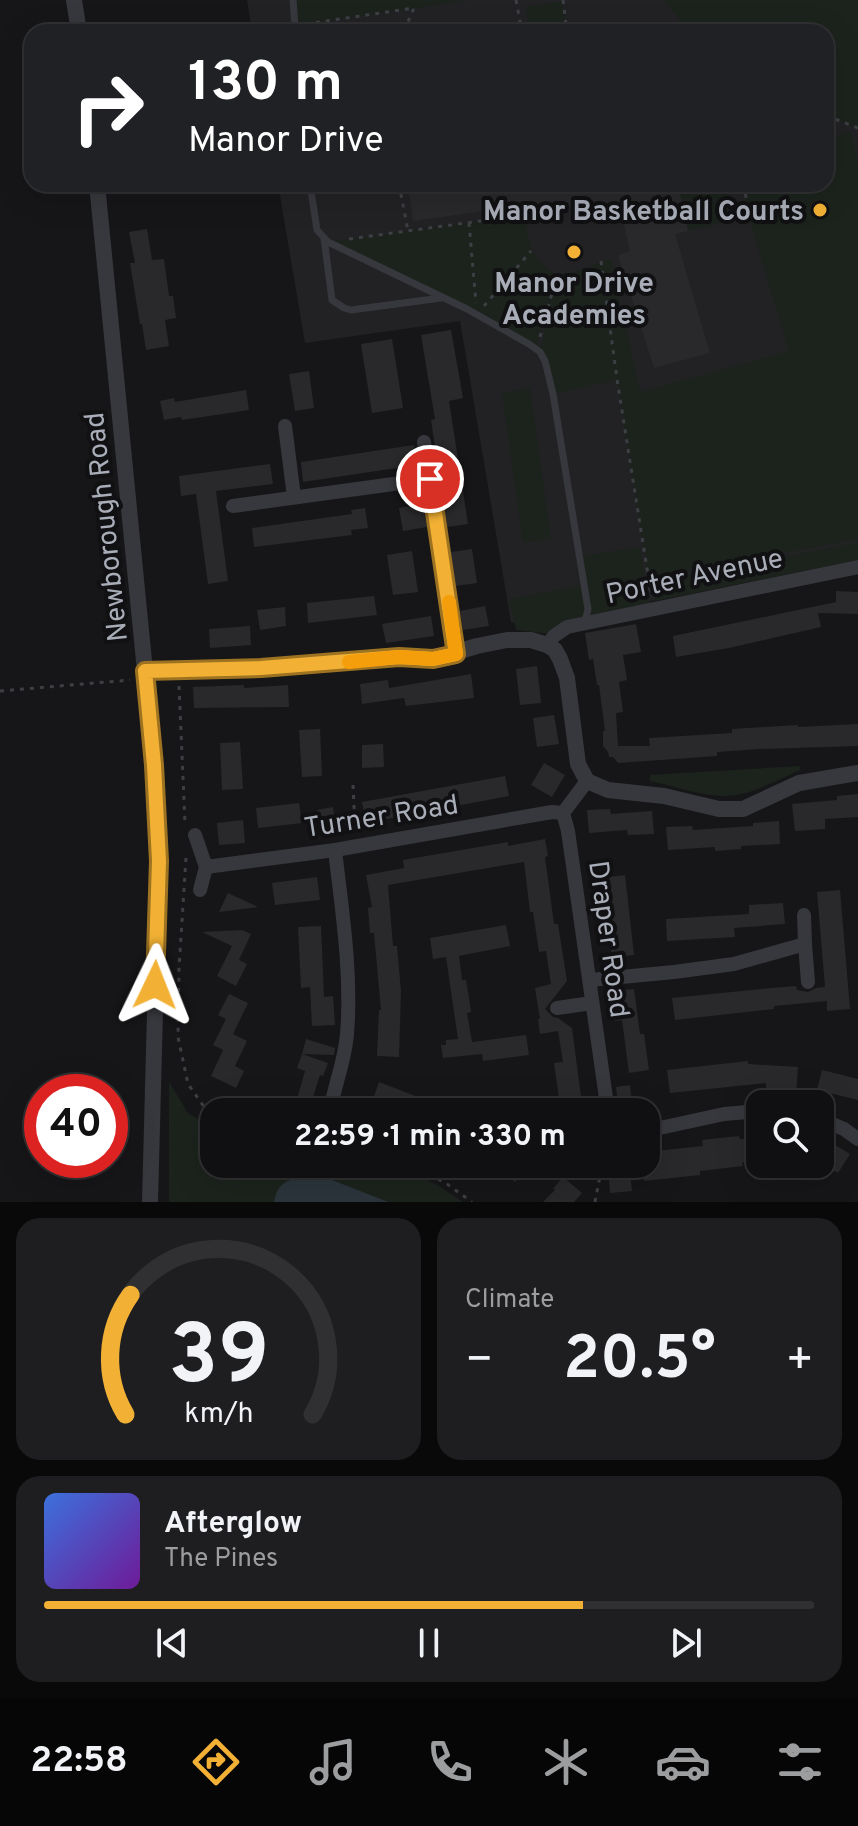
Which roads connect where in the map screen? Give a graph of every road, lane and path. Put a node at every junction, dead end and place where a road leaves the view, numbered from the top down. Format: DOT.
graph roads {
  1 [pos="74,0"];
  2 [pos="293,0"];
  3 [pos="516,0"];
  4 [pos="563,0"];
  5 [pos="78,24"];
  6 [pos="294,24"];
  7 [pos="323,24"];
  8 [pos="407,24"];
  9 [pos="520,24"];
  10 [pos="566,24"];
  11 [pos="834,119"];
  12 [pos="858,128"];
  13 [pos="98,192"];
  14 [pos="311,192"];
  15 [pos="401,192"];
  16 [pos="745,192"];
  17 [pos="524,215"];
  18 [pos="749,218"];
  19 [pos="469,222"];
  20 [pos="408,231"];
  21 [pos="326,239"];
  22 [pos="531,251"];
  23 [pos="601,261"];
  24 [pos="557,275"];
  25 [pos="443,297"];
  26 [pos="477,314"];
  27 [pos="536,348"];
  28 [pos="285,426"];
  29 [pos="424,442"];
  30 [pos="430,479"];
  31 [pos="294,497"];
  32 [pos="233,506"];
  33 [pos="858,567"];
  34 [pos="654,610"];
  35 [pos="589,618"];
  36 [pos="547,645"];
  37 [pos="456,654"];
  38 [pos="178,670"];
  39 [pos="144,675"];
  40 [pos="0,691"];
  41 [pos="858,773"];
  42 [pos="587,781"];
  43 [pos="353,785"];
  44 [pos="563,813"];
  45 [pos="190,830"];
  46 [pos="360,846"];
  47 [pos="335,850"];
  48 [pos="186,856"];
  49 [pos="206,867"];
  50 [pos="200,890"];
  51 [pos="804,915"];
  52 [pos="805,944"];
  53 [pos="590,980"];
  54 [pos="808,982"];
  55 [pos="592,1003"];
  56 [pos="557,1008"];
  57 [pos="332,1098"];
  58 [pos="606,1098"];
  59 [pos="200,1101"];
  60 [pos="746,1112"];
  61 [pos="834,1125"];
  62 [pos="660,1128"];
  63 [pos="858,1139"];
  64 [pos="436,1178"];
  65 [pos="600,1178"];
  66 [pos="150,1202"];
  67 [pos="472,1202"];
  68 [pos="595,1202"];
  1 -- 5 [label="street"];
  2 -- 6 [label="lane"];
  3 -- 9 [label="path"];
  4 -- 10 [label="path"];
  7 -- 8 [label="path"];
  11 -- 12 [label="path"];
  13 -- 39 [label="street, Newborough Road"];
  14 -- 21 [label="lane"];
  15 -- 20 [label="path"];
  16 -- 18 [label="path"];
  17 -- 19 [label="path"];
  19 -- 20 [label="path"];
  19 -- 26 [label="path"];
  20 -- 21 [label="path"];
  21 -- 25 [label="lane"];
  21 -- 25 [label="lane"];
  22 -- 26 [label="path"];
  23 -- 34 [label="path"];
  24 -- 27 [label="path"];
  25 -- 26 [label="lane"];
  26 -- 27 [label="lane"];
  27 -- 35 [label="lane"];
  28 -- 31 [label="street"];
  29 -- 30 [label="street"];
  30 -- 31 [label="street"];
  30 -- 37 [label="street"];
  31 -- 32 [label="street"];
  33 -- 34 [label="street, Porter Avenue"];
  34 -- 35 [label="street, Porter Avenue"];
  35 -- 36 [label="street, Porter Avenue"];
  36 -- 37 [label="street"];
  36 -- 42 [label="street"];
  37 -- 38 [label="street"];
  38 -- 39 [label="street"];
  38 -- 45 [label="path"];
  39 -- 40 [label="path"];
  39 -- 66 [label="street, Newborough Road"];
  41 -- 42 [label="street"];
  42 -- 44 [label="street"];
  43 -- 46 [label="path"];
  44 -- 46 [label="street, Turner Road"];
  44 -- 53 [label="street, Draper Road"];
  45 -- 49 [label="street"];
  46 -- 47 [label="street, Turner Road"];
  47 -- 49 [label="street, Turner Road"];
  47 -- 57 [label="street"];
  48 -- 59 [label="path"];
  49 -- 50 [label="street"];
  51 -- 52 [label="street"];
  52 -- 53 [label="street"];
  52 -- 54 [label="street"];
  53 -- 55 [label="street, Draper Road"];
  55 -- 56 [label="street"];
  55 -- 58 [label="street, Draper Road"];
  60 -- 62 [label="street"];
  61 -- 63 [label="street"];
  64 -- 67 [label="path"];
  65 -- 68 [label="path"];
}
